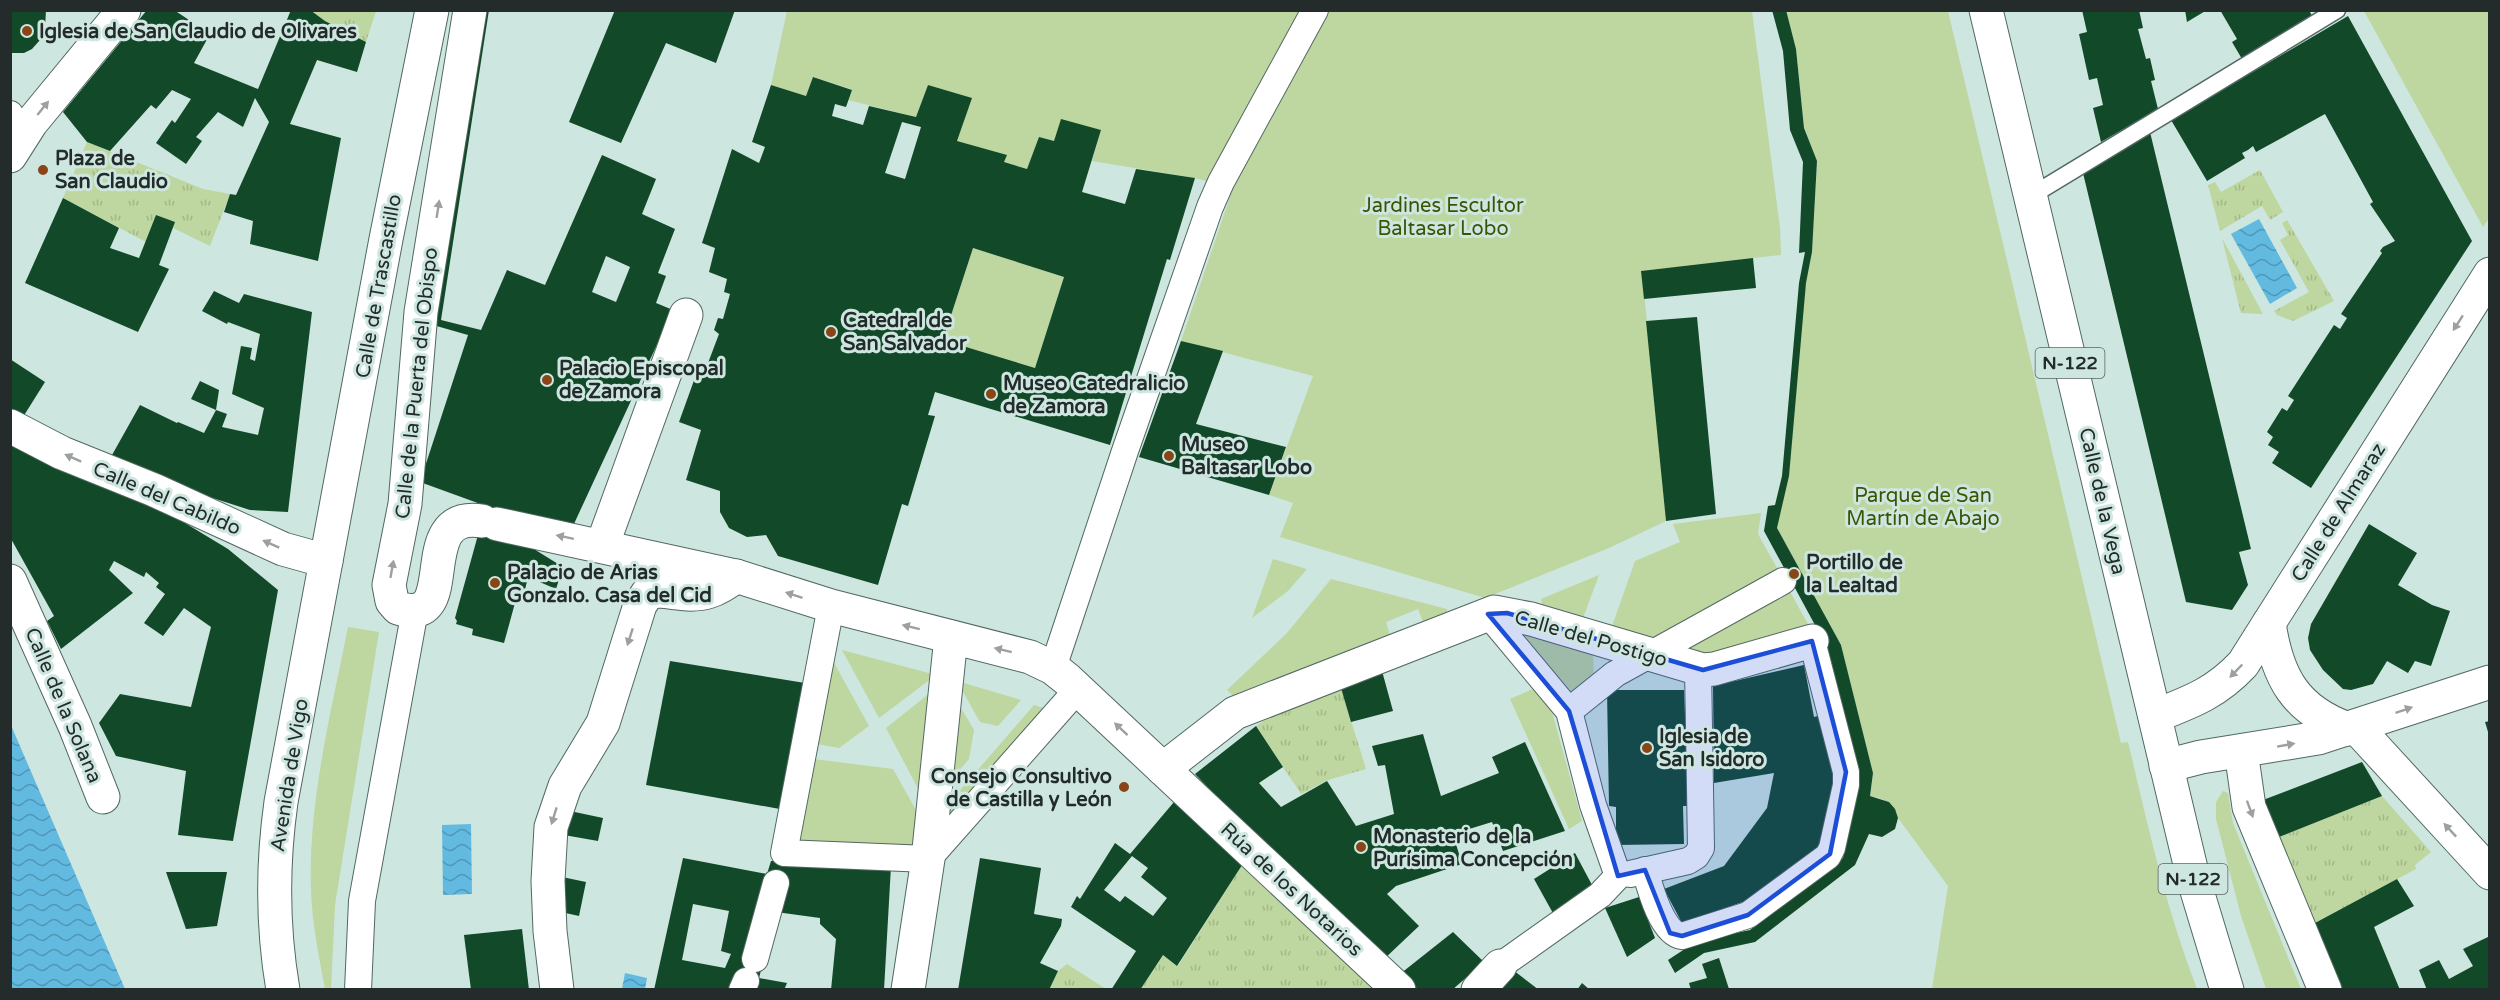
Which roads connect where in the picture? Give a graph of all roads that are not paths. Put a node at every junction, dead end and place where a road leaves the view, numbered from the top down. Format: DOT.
graph roads {
  1 [pos="124,10"];
  2 [pos="432,10"];
  3 [pos="470,10"];
  4 [pos="1315,10"];
  5 [pos="1986,10"];
  6 [pos="2337,10"];
  7 [pos="14,135"];
  8 [pos="2031,196"];
  9 [pos="2490,273"];
  10 [pos="686,315"];
  11 [pos="10,426"];
  12 [pos="602,546"];
  13 [pos="326,561"];
  14 [pos="736,576"];
  15 [pos="10,581"];
  16 [pos="1783,581"];
  17 [pos="831,606"];
  18 [pos="415,610"];
  19 [pos="1488,614"];
  20 [pos="2269,623"];
  21 [pos="951,637"];
  22 [pos="1812,641"];
  23 [pos="1649,654"];
  24 [pos="1053,668"];
  25 [pos="1698,669"];
  26 [pos="2490,682"];
  27 [pos="1068,701"];
  28 [pos="1569,711"];
  29 [pos="2155,716"];
  30 [pos="2352,728"];
  31 [pos="2241,751"];
  32 [pos="2166,766"];
  33 [pos="1174,779"];
  34 [pos="103,797"];
  35 [pos="927,864"];
  36 [pos="781,865"];
  37 [pos="1645,870"];
  38 [pos="2490,873"];
  39 [pos="1618,876"];
  40 [pos="1500,966"];
  41 [pos="748,977"];
  42 [pos="283,990"];
  43 [pos="358,990"];
  44 [pos="557,990"];
  45 [pos="908,990"];
  46 [pos="1399,990"];
  47 [pos="1478,990"];
  48 [pos="2227,990"];
  49 [pos="2325,990"];
  7 -- 1 [label="main road, one-way"];
  2 -- 13 [label="main road, Calle de Trascastillo"];
  18 -- 3 [label="main road, Calle de la Puerta del Obispo, one-way"];
  4 -- 24 [label="street"];
  5 -- 8 [label="main road, Calle de la Vega / N-122"];
  6 -- 8 [label="lane"];
  8 -- 29 [label="main road, Calle de la Vega / N-122"];
  9 -- 20 [label="main road, Calle de Almaraz, one-way"];
  10 -- 12 [label="main road"];
  13 -- 11 [label="main road, Calle del Cabildo, one-way"];
  12 -- 14 [label="main road"];
  12 -- 18 [label="main road, one-way"];
  13 -- 42 [label="main road, Avenida de Vigo"];
  17 -- 14 [label="main road, one-way"];
  14 -- 44 [label="main road, one-way"];
  15 -- 34 [label="main road, Calle de la Solana"];
  16 -- 23 [label="street"];
  21 -- 17 [label="main road, Rúa de los Notarios, one-way"];
  17 -- 36 [label="street"];
  18 -- 43 [label="street"];
  19 -- 23 [label="main road, Calle del Postigo"];
  19 -- 28 [label="street"];
  19 -- 33 [label="main road, Calle del Postigo"];
  20 -- 29 [label="main road, Calle de Almaraz, one-way"];
  20 -- 30 [label="main road"];
  24 -- 21 [label="main road, Rúa de los Notarios, one-way"];
  21 -- 35 [label="main road"];
  22 -- 25 [label="main road, Calle del Postigo"];
  22 -- 37 [label="street"];
  23 -- 25 [label="main road, Calle del Postigo"];
  23 -- 28 [label="street"];
  24 -- 27 [label="main road, Rúa de los Notarios"];
  25 -- 37 [label="street"];
  30 -- 26 [label="main road, one-way"];
  33 -- 27 [label="main road, Rúa de los Notarios, one-way"];
  27 -- 35 [label="street"];
  28 -- 39 [label="street"];
  29 -- 32 [label="main road, Calle de la Vega / N-122"];
  31 -- 30 [label="main road, one-way"];
  38 -- 30 [label="main road, one-way"];
  31 -- 32 [label="main road"];
  31 -- 49 [label="main road, one-way"];
  32 -- 48 [label="main road, Calle de la Vega / N-122"];
  33 -- 46 [label="main road, Rúa de los Notarios"];
  35 -- 36 [label="street"];
  35 -- 45 [label="main road"];
  36 -- 41 [label="street"];
  37 -- 39 [label="street"];
  39 -- 40 [label="street"];
  40 -- 47 [label="main road"];
}
